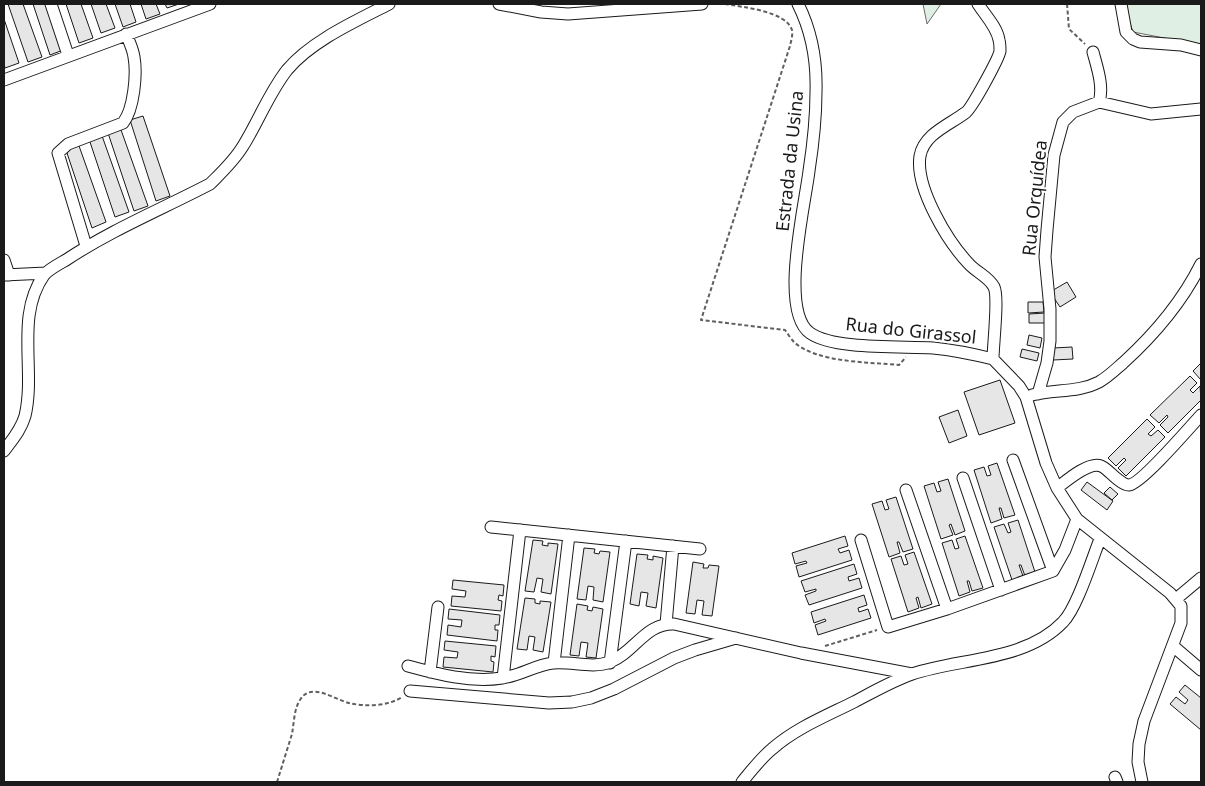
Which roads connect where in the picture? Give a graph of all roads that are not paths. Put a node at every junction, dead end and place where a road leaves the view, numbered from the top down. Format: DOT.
graph roads {
  1 [pos="51,4"];
  2 [pos="210,4"];
  3 [pos="389,4"];
  4 [pos="499,4"];
  5 [pos="702,4"];
  6 [pos="798,4"];
  7 [pos="978,4"];
  8 [pos="1121,4"];
  9 [pos="126,34"];
  10 [pos="1201,50"];
  11 [pos="1093,52"];
  12 [pos="68,55"];
  13 [pos="4,80"];
  14 [pos="1099,102"];
  15 [pos="1201,109"];
  16 [pos="86,246"];
  17 [pos="4,260"];
  18 [pos="1201,264"];
  19 [pos="46,273"];
  20 [pos="6,275"];
  21 [pos="801,324"];
  22 [pos="993,359"];
  23 [pos="1038,394"];
  24 [pos="1026,397"];
  25 [pos="1201,415"];
  26 [pos="4,451"];
  27 [pos="1013,460"];
  28 [pos="963,478"];
  29 [pos="1057,488"];
  30 [pos="906,490"];
  31 [pos="1077,519"];
  32 [pos="491,527"];
  33 [pos="520,530"];
  34 [pos="569,535"];
  35 [pos="1100,539"];
  36 [pos="861,540"];
  37 [pos="626,541"];
  38 [pos="673,546"];
  39 [pos="700,549"];
  40 [pos="1053,571"];
  41 [pos="1201,578"];
  42 [pos="1001,590"];
  43 [pos="1176,599"];
  44 [pos="438,606"];
  45 [pos="947,609"];
  46 [pos="666,624"];
  47 [pos="738,638"];
  48 [pos="1173,646"];
  49 [pos="554,663"];
  50 [pos="610,663"];
  51 [pos="408,666"];
  52 [pos="1201,670"];
  53 [pos="430,672"];
  54 [pos="912,674"];
  55 [pos="503,678"];
  56 [pos="410,691"];
  57 [pos="742,782"];
  58 [pos="1142,782"];
  1 -- 12 [label="street"];
  2 -- 9 [label="street"];
  3 -- 16 [label="street"];
  4 -- 5 [label="street"];
  6 -- 21 [label="street, Estrada da Usina"];
  7 -- 22 [label="street"];
  8 -- 10 [label="street"];
  9 -- 12 [label="street"];
  9 -- 16 [label="street"];
  11 -- 14 [label="street"];
  12 -- 13 [label="street"];
  14 -- 15 [label="street"];
  14 -- 23 [label="street, Rua Orquídea"];
  16 -- 19 [label="street"];
  17 -- 20 [label="street"];
  18 -- 23 [label="street"];
  19 -- 20 [label="street"];
  19 -- 26 [label="street"];
  21 -- 22 [label="street, Rua do Girassol"];
  22 -- 24 [label="street"];
  23 -- 24 [label="street"];
  24 -- 29 [label="street"];
  25 -- 29 [label="street"];
  27 -- 40 [label="street"];
  28 -- 42 [label="street"];
  29 -- 31 [label="street"];
  30 -- 45 [label="street"];
  31 -- 35 [label="street"];
  31 -- 40 [label="street"];
  32 -- 33 [label="street"];
  33 -- 34 [label="street"];
  33 -- 55 [label="street"];
  34 -- 37 [label="street"];
  34 -- 49 [label="street"];
  35 -- 43 [label="street"];
  35 -- 54 [label="street"];
  36 -- 45 [label="street"];
  37 -- 38 [label="street"];
  37 -- 50 [label="street"];
  38 -- 39 [label="street"];
  38 -- 46 [label="street"];
  40 -- 42 [label="street"];
  41 -- 43 [label="street"];
  42 -- 45 [label="street"];
  43 -- 48 [label="street"];
  44 -- 53 [label="street"];
  46 -- 47 [label="street"];
  46 -- 50 [label="street"];
  47 -- 54 [label="street"];
  47 -- 56 [label="street"];
  48 -- 52 [label="street"];
  48 -- 58 [label="street"];
  49 -- 50 [label="street"];
  49 -- 55 [label="street"];
  51 -- 53 [label="street"];
  53 -- 55 [label="street"];
  54 -- 57 [label="street"];
}
